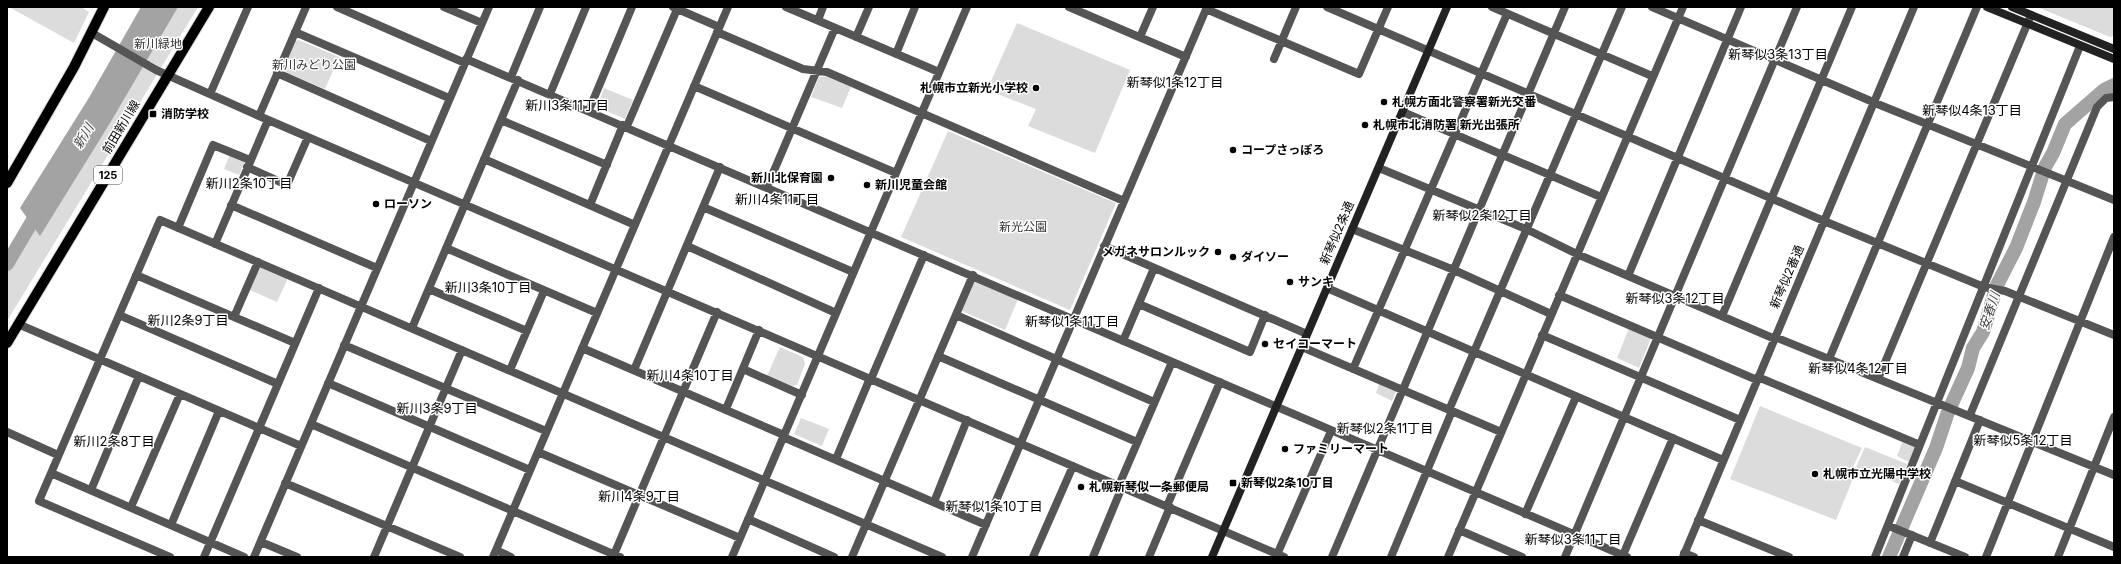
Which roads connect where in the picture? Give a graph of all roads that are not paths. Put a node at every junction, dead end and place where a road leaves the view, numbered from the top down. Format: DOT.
graph roads {
  1 [pos="104,7"];
  2 [pos="209,7"];
  3 [pos="248,7"];
  4 [pos="306,7"];
  5 [pos="337,7"];
  6 [pos="444,7"];
  7 [pos="489,7"];
  8 [pos="540,7"];
  9 [pos="586,7"];
  10 [pos="632,7"];
  11 [pos="728,7"];
  12 [pos="786,7"];
  13 [pos="823,7"];
  14 [pos="869,7"];
  15 [pos="915,7"];
  16 [pos="967,7"];
  17 [pos="1069,7"];
  18 [pos="1153,7"];
  19 [pos="1296,7"];
  20 [pos="1327,7"];
  21 [pos="1388,7"];
  22 [pos="1448,7"];
  23 [pos="1492,7"];
  24 [pos="1566,7"];
  25 [pos="1622,7"];
  26 [pos="1652,7"];
  27 [pos="1683,7"];
  28 [pos="1741,7"];
  29 [pos="1797,7"];
  30 [pos="1852,7"];
  31 [pos="1914,7"];
  32 [pos="1977,7"];
  33 [pos="1987,7"];
  34 [pos="2012,7"];
  35 [pos="676,8"];
  36 [pos="1207,8"];
  37 [pos="1507,14"];
  38 [pos="2031,15"];
  39 [pos="1677,19"];
  40 [pos="818,20"];
  41 [pos="482,23"];
  42 [pos="2028,24"];
  43 [pos="835,28"];
  44 [pos="1378,29"];
  45 [pos="718,30"];
  46 [pos="295,32"];
  47 [pos="92,33"];
  48 [pos="1554,33"];
  49 [pos="856,37"];
  50 [pos="1140,37"];
  51 [pos="1728,40"];
  52 [pos="1282,41"];
  53 [pos="2080,46"];
  54 [pos="2114,49"];
  55 [pos="1429,51"];
  56 [pos="896,54"];
  57 [pos="1601,54"];
  58 [pos="1186,57"];
  59 [pos="2114,58"];
  60 [pos="1274,59"];
  61 [pos="1775,59"];
  62 [pos="466,61"];
  63 [pos="817,71"];
  64 [pos="939,72"];
  65 [pos="277,73"];
  66 [pos="1481,73"];
  67 [pos="167,75"];
  68 [pos="1652,76"];
  69 [pos="514,79"];
  70 [pos="1822,79"];
  71 [pos="694,86"];
  72 [pos="210,94"];
  73 [pos="550,94"];
  74 [pos="1529,94"];
  75 [pos="2114,97"];
  76 [pos="449,98"];
  77 [pos="1874,102"];
  78 [pos="589,110"];
  79 [pos="1403,112"];
  80 [pos="921,113"];
  81 [pos="1576,114"];
  82 [pos="258,116"];
  83 [pos="268,120"];
  84 [pos="501,120"];
  85 [pos="1928,124"];
  86 [pos="625,126"];
  87 [pos="793,127"];
  88 [pos="1455,133"];
  89 [pos="1626,136"];
  90 [pos="308,137"];
  91 [pos="431,141"];
  92 [pos="1977,144"];
  93 [pos="669,145"];
  94 [pos="1503,154"];
  95 [pos="1677,158"];
  96 [pos="484,159"];
  97 [pos="249,164"];
  98 [pos="607,165"];
  99 [pos="720,167"];
  100 [pos="1379,168"];
  101 [pos="2040,170"];
  102 [pos="896,173"];
  103 [pos="1550,174"];
  104 [pos="1725,178"];
  105 [pos="2066,181"];
  106 [pos="413,182"];
  107 [pos="7,183"];
  108 [pos="767,187"];
  109 [pos="1431,188"];
  110 [pos="1601,197"];
  111 [pos="1771,198"];
  112 [pos="2114,200"];
  113 [pos="1124,201"];
  114 [pos="465,204"];
  115 [pos="231,205"];
  116 [pos="590,205"];
  117 [pos="703,207"];
  118 [pos="1480,209"];
  119 [pos="1824,221"];
  120 [pos="634,224"];
  121 [pos="178,228"];
  122 [pos="1352,229"];
  123 [pos="1526,229"];
  124 [pos="871,232"];
  125 [pos="2114,238"];
  126 [pos="1878,243"];
  127 [pos="215,244"];
  128 [pos="687,246"];
  129 [pos="1104,246"];
  130 [pos="446,248"];
  131 [pos="1405,251"];
  132 [pos="1577,254"];
  133 [pos="924,255"];
  134 [pos="258,262"];
  135 [pos="1927,263"];
  136 [pos="377,268"];
  137 [pos="1154,268"];
  138 [pos="616,269"];
  139 [pos="1454,270"];
  140 [pos="853,272"];
  141 [pos="136,275"];
  142 [pos="973,275"];
  143 [pos="1628,276"];
  144 [pos="318,288"];
  145 [pos="1327,288"];
  146 [pos="1992,288"];
  147 [pos="429,289"];
  148 [pos="544,291"];
  149 [pos="667,291"];
  150 [pos="1500,291"];
  151 [pos="1559,295"];
  152 [pos="1675,296"];
  153 [pos="2019,296"];
  154 [pos="1139,304"];
  155 [pos="361,306"];
  156 [pos="1378,310"];
  157 [pos="717,312"];
  158 [pos="597,313"];
  159 [pos="836,313"];
  160 [pos="1551,314"];
  161 [pos="119,315"];
  162 [pos="956,315"];
  163 [pos="1265,315"];
  164 [pos="1722,316"];
  165 [pos="234,317"];
  166 [pos="1074,319"];
  167 [pos="2080,322"];
  168 [pos="18,324"];
  169 [pos="412,328"];
  170 [pos="759,330"];
  171 [pos="527,331"];
  172 [pos="1427,331"];
  173 [pos="1307,334"];
  174 [pos="1542,335"];
  175 [pos="2114,335"];
  176 [pos="1658,337"];
  177 [pos="1775,338"];
  178 [pos="1123,341"];
  179 [pos="7,343"];
  180 [pos="295,343"];
  181 [pos="344,345"];
  182 [pos="1302,347"];
  183 [pos="582,348"];
  184 [pos="462,350"];
  185 [pos="1474,351"];
  186 [pos="818,355"];
  187 [pos="938,356"];
  188 [pos="99,359"];
  189 [pos="1056,359"];
  190 [pos="1829,359"];
  191 [pos="1172,362"];
  192 [pos="743,369"];
  193 [pos="1353,369"];
  194 [pos="510,370"];
  195 [pos="634,370"];
  196 [pos="1526,374"];
  197 [pos="139,376"];
  198 [pos="1641,377"];
  199 [pos="871,378"];
  200 [pos="1758,379"];
  201 [pos="1878,379"];
  202 [pos="1220,382"];
  203 [pos="328,383"];
  204 [pos="278,384"];
  205 [pos="446,388"];
  206 [pos="684,391"];
  207 [pos="1402,391"];
  208 [pos="563,393"];
  209 [pos="180,394"];
  210 [pos="802,395"];
  211 [pos="1576,396"];
  212 [pos="919,399"];
  213 [pos="1040,400"];
  214 [pos="1154,402"];
  215 [pos="1942,404"];
  216 [pos="1276,407"];
  217 [pos="726,409"];
  218 [pos="219,411"];
  219 [pos="1450,411"];
  220 [pos="1970,416"];
  221 [pos="1624,417"];
  222 [pos="2114,417"];
  223 [pos="967,420"];
  224 [pos="1740,420"];
  225 [pos="1980,420"];
  226 [pos="311,424"];
  227 [pos="430,426"];
  228 [pos="259,428"];
  229 [pos="1331,430"];
  230 [pos="546,431"];
  231 [pos="7,432"];
  232 [pos="1501,432"];
  233 [pos="664,436"];
  234 [pos="784,436"];
  235 [pos="1673,438"];
  236 [pos="2032,441"];
  237 [pos="1137,442"];
  238 [pos="1020,443"];
  239 [pos="1920,445"];
  240 [pos="301,446"];
  241 [pos="1378,450"];
  242 [pos="538,452"];
  243 [pos="58,455"];
  244 [pos="836,459"];
  245 [pos="1723,460"];
  246 [pos="1073,466"];
  247 [pos="412,467"];
  248 [pos="2094,467"];
  249 [pos="530,470"];
  250 [pos="1427,471"];
  251 [pos="51,473"];
  252 [pos="2114,475"];
  253 [pos="765,480"];
  254 [pos="885,480"];
  255 [pos="1955,481"];
  256 [pos="285,483"];
  257 [pos="1120,486"];
  258 [pos="91,490"];
  259 [pos="1475,493"];
  260 [pos="639,495"];
  261 [pos="934,502"];
  262 [pos="2007,503"];
  263 [pos="1168,507"];
  264 [pos="131,508"];
  265 [pos="513,511"];
  266 [pos="1525,514"];
  267 [pos="748,519"];
  268 [pos="1698,520"];
  269 [pos="866,524"];
  270 [pos="171,525"];
  271 [pos="387,525"];
  272 [pos="986,525"];
  273 [pos="1892,527"];
  274 [pos="2070,529"];
  275 [pos="1459,530"];
  276 [pos="1223,531"];
  277 [pos="1574,534"];
  278 [pos="1912,535"];
  279 [pos="740,538"];
  280 [pos="210,542"];
  281 [pos="261,542"];
  282 [pos="1930,543"];
  283 [pos="2114,546"];
  284 [pos="494,554"];
  285 [pos="1684,555"];
  286 [pos="616,556"];
  287 [pos="1279,556"];
  288 [pos="1625,556"];
  289 [pos="170,557"];
  290 [pos="204,557"];
  291 [pos="244,557"];
  292 [pos="254,557"];
  293 [pos="297,557"];
  294 [pos="374,557"];
  295 [pos="460,557"];
  296 [pos="512,557"];
  297 [pos="732,557"];
  298 [pos="834,557"];
  299 [pos="852,557"];
  300 [pos="942,557"];
  301 [pos="972,557"];
  302 [pos="1033,557"];
  303 [pos="1093,557"];
  304 [pos="1148,557"];
  305 [pos="1212,557"];
  306 [pos="1332,557"];
  307 [pos="1391,557"];
  308 [pos="1448,557"];
  309 [pos="1522,557"];
  310 [pos="1565,557"];
  311 [pos="1694,557"];
  312 [pos="1789,557"];
  313 [pos="1875,557"];
  314 [pos="1903,557"];
  315 [pos="1965,557"];
  316 [pos="1986,557"];
  317 [pos="2058,557"];
  1 -- 47 [label="main road"];
  2 -- 67 [label="main road, 前田新川線 / 125"];
  3 -- 72 [label="street"];
  4 -- 46 [label="street"];
  5 -- 62 [label="street"];
  6 -- 41 [label="street"];
  7 -- 41 [label="street"];
  8 -- 69 [label="street"];
  9 -- 73 [label="street"];
  10 -- 78 [label="street"];
  11 -- 45 [label="street"];
  12 -- 40 [label="street"];
  13 -- 40 [label="street"];
  14 -- 49 [label="street"];
  15 -- 56 [label="street"];
  16 -- 64 [label="street"];
  17 -- 50 [label="street"];
  18 -- 50 [label="street"];
  19 -- 52 [label="street"];
  20 -- 44 [label="street"];
  21 -- 44 [label="street"];
  22 -- 55 [label="street, 新琴似2条通"];
  23 -- 37 [label="street"];
  24 -- 48 [label="street"];
  25 -- 57 [label="street"];
  26 -- 39 [label="street"];
  27 -- 39 [label="street"];
  28 -- 51 [label="street"];
  29 -- 61 [label="street"];
  30 -- 70 [label="street"];
  31 -- 77 [label="street, 新琴似2番通"];
  32 -- 85 [label="street"];
  33 -- 42 [label="street"];
  34 -- 38 [label="street"];
  35 -- 45 [label="street"];
  35 -- 86 [label="street"];
  36 -- 52 [label="street"];
  36 -- 58 [label="street"];
  37 -- 48 [label="street"];
  37 -- 66 [label="street"];
  38 -- 42 [label="street"];
  38 -- 54 [label="street"];
  39 -- 51 [label="street"];
  39 -- 68 [label="street"];
  40 -- 43 [label="street"];
  41 -- 62 [label="street"];
  42 -- 53 [label="street"];
  42 -- 92 [label="street"];
  43 -- 49 [label="street"];
  43 -- 63 [label="street"];
  44 -- 52 [label="street"];
  44 -- 55 [label="street"];
  45 -- 63 [label="street"];
  45 -- 71 [label="street"];
  46 -- 65 [label="street"];
  46 -- 76 [label="street"];
  47 -- 67 [label="street"];
  47 -- 107 [label="main road"];
  48 -- 57 [label="street"];
  48 -- 74 [label="street"];
  49 -- 56 [label="street"];
  50 -- 58 [label="street"];
  51 -- 61 [label="street"];
  51 -- 95 [label="street"];
  52 -- 60 [label="street"];
  53 -- 59 [label="street"];
  53 -- 101 [label="street"];
  55 -- 66 [label="street"];
  55 -- 79 [label="street, 新琴似2条通"];
  56 -- 64 [label="street"];
  57 -- 68 [label="street"];
  57 -- 81 [label="street"];
  58 -- 113 [label="street"];
  61 -- 70 [label="street"];
  61 -- 104 [label="street"];
  62 -- 69 [label="street"];
  62 -- 76 [label="street"];
  63 -- 80 [label="street"];
  63 -- 87 [label="street"];
  64 -- 80 [label="street"];
  65 -- 82 [label="street"];
  65 -- 91 [label="street"];
  66 -- 74 [label="street"];
  66 -- 88 [label="street"];
  67 -- 72 [label="street"];
  67 -- 168 [label="main road, 前田新川線 / 125"];
  68 -- 89 [label="street"];
  69 -- 73 [label="street"];
  69 -- 84 [label="street"];
  70 -- 77 [label="street"];
  70 -- 111 [label="street"];
  71 -- 87 [label="street"];
  71 -- 93 [label="street"];
  72 -- 82 [label="street"];
  73 -- 78 [label="street"];
  74 -- 81 [label="street"];
  74 -- 94 [label="street"];
  75 -- 105 [label="street"];
  76 -- 91 [label="street"];
  77 -- 85 [label="street"];
  77 -- 119 [label="street, 新琴似2番通"];
  78 -- 86 [label="street"];
  79 -- 88 [label="street"];
  79 -- 100 [label="street, 新琴似2条通"];
  80 -- 102 [label="street"];
  80 -- 113 [label="street"];
  81 -- 89 [label="street"];
  81 -- 103 [label="street"];
  82 -- 83 [label="street"];
  83 -- 90 [label="street"];
  83 -- 97 [label="street"];
  84 -- 96 [label="street"];
  84 -- 98 [label="street"];
  85 -- 92 [label="street"];
  85 -- 126 [label="street"];
  86 -- 93 [label="street"];
  86 -- 98 [label="street"];
  87 -- 102 [label="street"];
  87 -- 108 [label="street"];
  88 -- 94 [label="street"];
  88 -- 109 [label="street"];
  89 -- 95 [label="street"];
  89 -- 110 [label="street"];
  90 -- 97 [label="street"];
  90 -- 106 [label="street"];
  91 -- 106 [label="street"];
  92 -- 101 [label="street"];
  92 -- 135 [label="street"];
  93 -- 99 [label="street"];
  93 -- 120 [label="street"];
  94 -- 103 [label="street"];
  94 -- 118 [label="street"];
  95 -- 104 [label="street"];
  95 -- 143 [label="street"];
  96 -- 114 [label="street"];
  96 -- 116 [label="street"];
  97 -- 115 [label="street"];
  97 -- 121 [label="street"];
  98 -- 116 [label="street"];
  99 -- 108 [label="street"];
  99 -- 117 [label="street"];
  100 -- 109 [label="street"];
  100 -- 122 [label="street, 新琴似2条通"];
  101 -- 105 [label="street"];
  101 -- 146 [label="street"];
  102 -- 124 [label="street"];
  103 -- 110 [label="street"];
  103 -- 123 [label="street"];
  104 -- 111 [label="street"];
  104 -- 152 [label="street"];
  105 -- 112 [label="street"];
  105 -- 153 [label="street"];
  106 -- 114 [label="street"];
  106 -- 136 [label="street"];
  108 -- 124 [label="street"];
  109 -- 118 [label="street"];
  109 -- 131 [label="street"];
  110 -- 132 [label="street"];
  111 -- 119 [label="street"];
  111 -- 164 [label="street"];
  113 -- 129 [label="street"];
  114 -- 130 [label="street"];
  114 -- 138 [label="street"];
  115 -- 127 [label="street"];
  115 -- 136 [label="street"];
  116 -- 120 [label="street"];
  117 -- 128 [label="street"];
  117 -- 140 [label="street"];
  118 -- 123 [label="street"];
  118 -- 139 [label="street"];
  119 -- 126 [label="street"];
  119 -- 177 [label="street, 新琴似2番通"];
  120 -- 138 [label="street"];
  121 -- 127 [label="street"];
  121 -- 141 [label="street"];
  122 -- 131 [label="street"];
  122 -- 145 [label="street, 新琴似2条通"];
  123 -- 132 [label="street"];
  123 -- 150 [label="street"];
  124 -- 133 [label="street"];
  124 -- 140 [label="street"];
  125 -- 167 [label="street"];
  126 -- 135 [label="street"];
  126 -- 190 [label="street"];
  127 -- 134 [label="street"];
  128 -- 149 [label="street"];
  128 -- 159 [label="street"];
  129 -- 137 [label="street"];
  129 -- 166 [label="street"];
  130 -- 147 [label="street"];
  130 -- 148 [label="street"];
  131 -- 139 [label="street"];
  131 -- 156 [label="street"];
  132 -- 143 [label="street"];
  132 -- 151 [label="street"];
  133 -- 142 [label="street"];
  133 -- 199 [label="street"];
  134 -- 144 [label="street"];
  134 -- 165 [label="street"];
  135 -- 146 [label="street"];
  135 -- 201 [label="street"];
  136 -- 155 [label="street"];
  137 -- 154 [label="street"];
  137 -- 163 [label="street"];
  138 -- 149 [label="street"];
  138 -- 158 [label="street"];
  139 -- 150 [label="street"];
  139 -- 172 [label="street"];
  140 -- 159 [label="street"];
  141 -- 161 [label="street"];
  141 -- 165 [label="street"];
  142 -- 162 [label="street"];
  142 -- 166 [label="street"];
  143 -- 152 [label="street"];
  144 -- 155 [label="street"];
  144 -- 180 [label="street"];
  145 -- 156 [label="street"];
  145 -- 173 [label="street, 新琴似2条通"];
  146 -- 153 [label="street"];
  146 -- 215 [label="street"];
  147 -- 169 [label="street"];
  147 -- 171 [label="street"];
  148 -- 158 [label="street"];
  148 -- 171 [label="street"];
  149 -- 157 [label="street"];
  149 -- 195 [label="street"];
  150 -- 160 [label="street"];
  150 -- 185 [label="street"];
  151 -- 160 [label="street"];
  151 -- 176 [label="street"];
  152 -- 164 [label="street"];
  152 -- 176 [label="street"];
  153 -- 167 [label="street"];
  153 -- 220 [label="street"];
  154 -- 163 [label="street"];
  154 -- 178 [label="street"];
  155 -- 169 [label="street"];
  155 -- 181 [label="street"];
  156 -- 172 [label="street"];
  156 -- 193 [label="street"];
  157 -- 170 [label="street"];
  157 -- 206 [label="street"];
  158 -- 183 [label="street"];
  159 -- 186 [label="street"];
  160 -- 174 [label="street"];
  161 -- 188 [label="street"];
  161 -- 204 [label="street"];
  162 -- 187 [label="street"];
  162 -- 189 [label="street"];
  163 -- 173 [label="street"];
  164 -- 177 [label="street"];
  165 -- 180 [label="street"];
  166 -- 178 [label="street"];
  166 -- 189 [label="street"];
  167 -- 175 [label="street"];
  167 -- 236 [label="street"];
  168 -- 179 [label="main road, 前田新川線 / 125"];
  168 -- 188 [label="street"];
  169 -- 184 [label="street"];
  170 -- 186 [label="street"];
  170 -- 192 [label="street"];
  171 -- 194 [label="street"];
  172 -- 185 [label="street"];
  172 -- 207 [label="street"];
  173 -- 182 [label="street, 新琴似2条通"];
  174 -- 196 [label="street"];
  174 -- 198 [label="street"];
  176 -- 198 [label="street"];
  176 -- 200 [label="street"];
  177 -- 190 [label="street"];
  177 -- 200 [label="street, 新琴似2番通"];
  178 -- 191 [label="street"];
  180 -- 204 [label="street"];
  181 -- 203 [label="street"];
  181 -- 205 [label="street"];
  182 -- 193 [label="street"];
  182 -- 216 [label="street, 新琴似2条通"];
  183 -- 195 [label="street"];
  183 -- 208 [label="street"];
  184 -- 194 [label="street"];
  184 -- 205 [label="street"];
  185 -- 196 [label="street"];
  185 -- 219 [label="street"];
  186 -- 199 [label="street"];
  186 -- 210 [label="street"];
  187 -- 212 [label="street"];
  187 -- 213 [label="street"];
  188 -- 197 [label="street"];
  188 -- 243 [label="street"];
  189 -- 213 [label="street"];
  189 -- 214 [label="street"];
  190 -- 201 [label="street"];
  191 -- 202 [label="street"];
  191 -- 214 [label="street"];
  192 -- 210 [label="street"];
  192 -- 217 [label="street"];
  193 -- 207 [label="street"];
  194 -- 208 [label="street"];
  195 -- 206 [label="street"];
  196 -- 211 [label="street"];
  196 -- 232 [label="street"];
  197 -- 209 [label="street"];
  197 -- 258 [label="street"];
  198 -- 221 [label="street"];
  198 -- 224 [label="street"];
  199 -- 212 [label="street"];
  199 -- 244 [label="street"];
  200 -- 224 [label="street, 新琴似2番通"];
  200 -- 239 [label="street"];
  201 -- 215 [label="street"];
  202 -- 216 [label="street"];
  202 -- 263 [label="street"];
  203 -- 226 [label="street"];
  203 -- 227 [label="street"];
  204 -- 228 [label="street"];
  205 -- 227 [label="street"];
  205 -- 230 [label="street"];
  206 -- 217 [label="street"];
  206 -- 233 [label="street"];
  207 -- 219 [label="street"];
  207 -- 241 [label="street"];
  208 -- 230 [label="street"];
  208 -- 233 [label="street"];
  209 -- 218 [label="street"];
  209 -- 264 [label="street"];
  210 -- 234 [label="street"];
  211 -- 221 [label="street"];
  211 -- 266 [label="street"];
  212 -- 223 [label="street"];
  212 -- 254 [label="street"];
  213 -- 237 [label="street"];
  213 -- 238 [label="street"];
  214 -- 237 [label="street"];
  215 -- 220 [label="street"];
  215 -- 239 [label="street"];
  216 -- 229 [label="street"];
  216 -- 276 [label="street, 新琴似2条通"];
  217 -- 234 [label="street"];
  218 -- 228 [label="street"];
  218 -- 270 [label="street"];
  219 -- 232 [label="street"];
  219 -- 250 [label="street"];
  220 -- 225 [label="street"];
  221 -- 235 [label="street"];
  221 -- 277 [label="street"];
  222 -- 248 [label="street"];
  223 -- 238 [label="street"];
  223 -- 261 [label="street"];
  224 -- 245 [label="street, 新琴似2番通"];
  225 -- 236 [label="street"];
  225 -- 255 [label="street"];
  226 -- 240 [label="street"];
  226 -- 247 [label="street"];
  227 -- 247 [label="street"];
  227 -- 249 [label="street"];
  228 -- 240 [label="street"];
  228 -- 280 [label="street"];
  229 -- 241 [label="street"];
  229 -- 287 [label="street"];
  230 -- 242 [label="street"];
  231 -- 243 [label="street"];
  232 -- 259 [label="street"];
  233 -- 253 [label="street"];
  233 -- 260 [label="street"];
  234 -- 244 [label="street"];
  234 -- 253 [label="street"];
  235 -- 245 [label="street"];
  235 -- 288 [label="street"];
  236 -- 248 [label="street"];
  236 -- 262 [label="street"];
  237 -- 257 [label="street"];
  238 -- 246 [label="street"];
  238 -- 272 [label="street"];
  239 -- 273 [label="street"];
  240 -- 256 [label="street"];
  241 -- 250 [label="street"];
  241 -- 306 [label="street"];
  242 -- 249 [label="street"];
  242 -- 260 [label="street"];
  243 -- 251 [label="street"];
  244 -- 254 [label="street"];
  245 -- 268 [label="street, 新琴似2番通"];
  246 -- 257 [label="street"];
  246 -- 302 [label="street"];
  247 -- 265 [label="street"];
  247 -- 271 [label="street"];
  248 -- 252 [label="street"];
  248 -- 274 [label="street"];
  249 -- 265 [label="street"];
  250 -- 259 [label="street"];
  250 -- 307 [label="street"];
  251 -- 258 [label="street"];
  251 -- 289 [label="street"];
  253 -- 267 [label="street"];
  253 -- 269 [label="street"];
  254 -- 261 [label="street"];
  254 -- 269 [label="street"];
  255 -- 262 [label="street"];
  255 -- 282 [label="street"];
  256 -- 271 [label="street"];
  256 -- 281 [label="street"];
  257 -- 263 [label="street"];
  257 -- 303 [label="street"];
  258 -- 264 [label="street"];
  259 -- 266 [label="street"];
  259 -- 275 [label="street"];
  260 -- 279 [label="street"];
  260 -- 286 [label="street"];
  261 -- 272 [label="street"];
  262 -- 274 [label="street"];
  262 -- 316 [label="street"];
  263 -- 276 [label="street"];
  263 -- 304 [label="street"];
  264 -- 270 [label="street"];
  265 -- 284 [label="street"];
  265 -- 286 [label="street"];
  266 -- 277 [label="street"];
  267 -- 279 [label="street"];
  267 -- 298 [label="street"];
  268 -- 285 [label="street, 新琴似2番通"];
  268 -- 312 [label="street"];
  269 -- 299 [label="street"];
  269 -- 300 [label="street"];
  270 -- 280 [label="street"];
  271 -- 294 [label="street"];
  271 -- 295 [label="street"];
  272 -- 301 [label="street"];
  273 -- 278 [label="street"];
  273 -- 313 [label="street"];
  274 -- 283 [label="street"];
  274 -- 317 [label="street"];
  275 -- 308 [label="street"];
  275 -- 309 [label="street"];
  276 -- 287 [label="street"];
  276 -- 305 [label="street, 新琴似2条通"];
  277 -- 288 [label="street"];
  277 -- 310 [label="street"];
  278 -- 282 [label="street"];
  278 -- 314 [label="street"];
  279 -- 297 [label="street"];
  280 -- 290 [label="street"];
  280 -- 291 [label="street"];
  281 -- 292 [label="street"];
  281 -- 293 [label="street"];
  282 -- 315 [label="street"];
  284 -- 296 [label="street"];
  285 -- 311 [label="street"];
}
